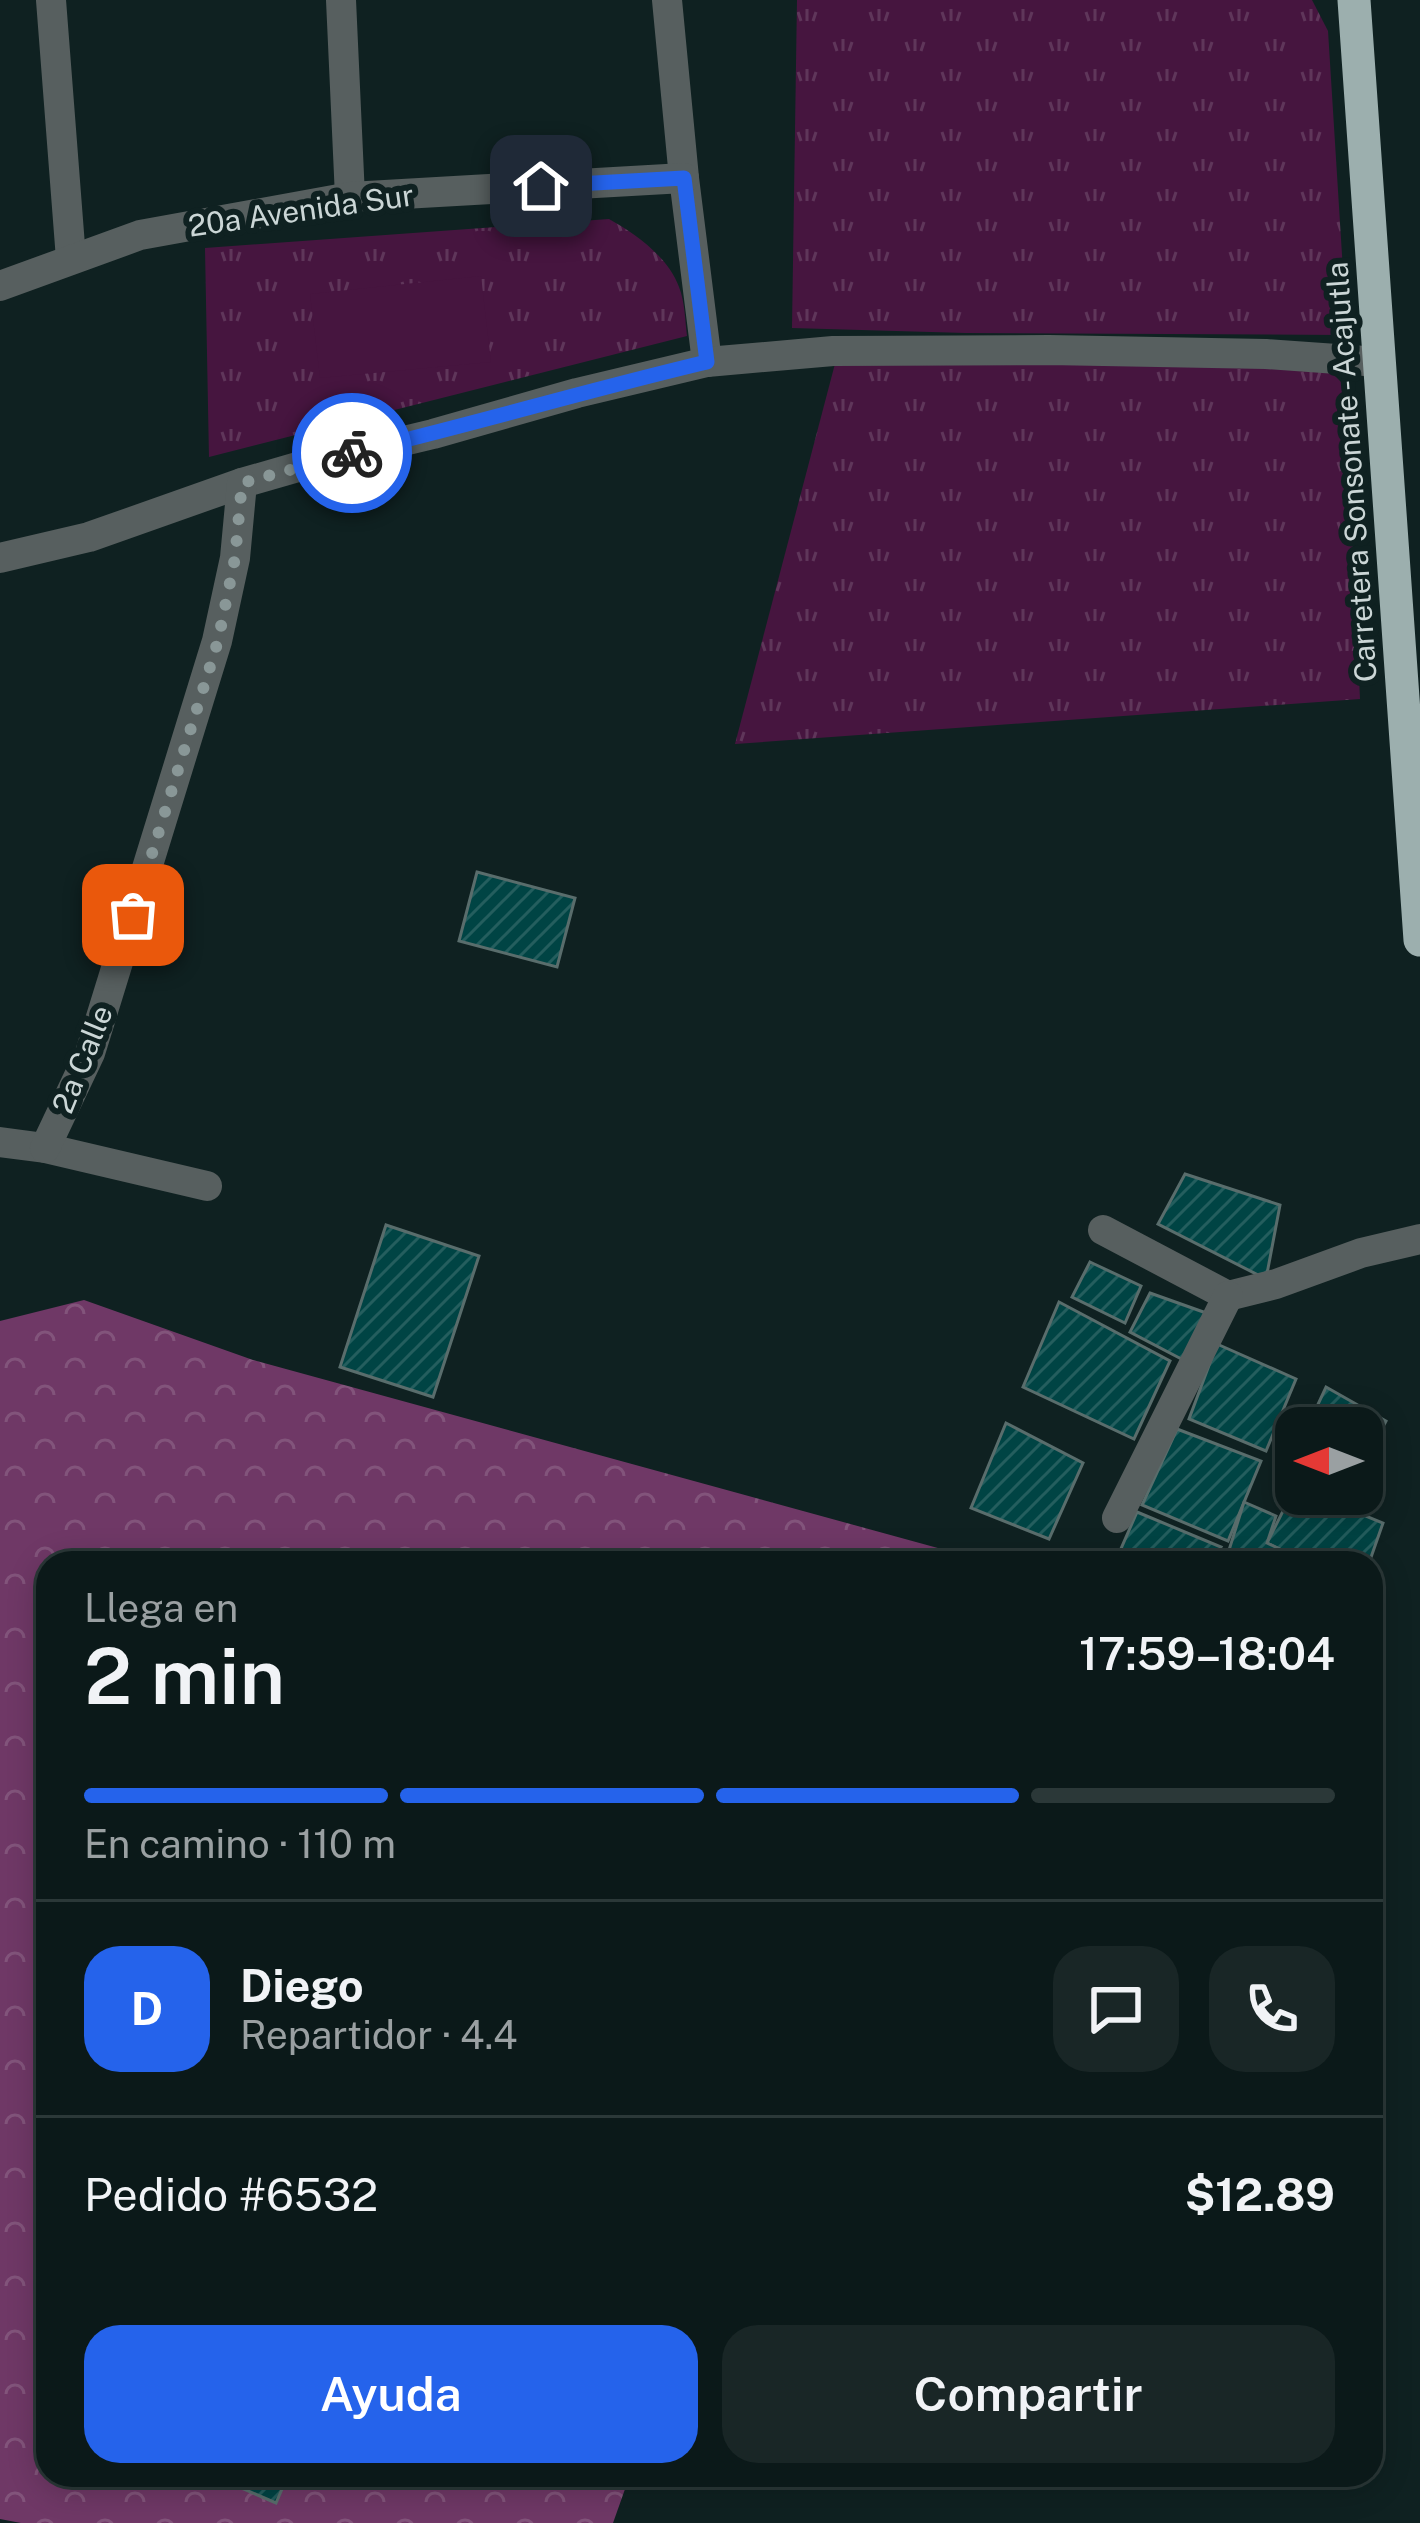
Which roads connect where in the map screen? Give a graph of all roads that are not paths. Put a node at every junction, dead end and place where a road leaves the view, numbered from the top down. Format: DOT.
graph roads {
  1 [pos="51,0"];
  2 [pos="341,0"];
  3 [pos="667,0"];
  4 [pos="1354,0"];
  5 [pos="684,178"];
  6 [pos="350,197"];
  7 [pos="71,260"];
  8 [pos="0,286"];
  9 [pos="707,362"];
  10 [pos="1379,362"];
  11 [pos="242,483"];
  12 [pos="0,558"];
  13 [pos="1420,940"];
  14 [pos="0,1142"];
  15 [pos="45,1148"];
  16 [pos="207,1186"];
  17 [pos="1103,1230"];
  18 [pos="1420,1239"];
  19 [pos="1228,1296"];
  20 [pos="1117,1518"];
  1 -- 7 [label="street"];
  2 -- 6 [label="street"];
  3 -- 5 [label="street"];
  4 -- 10 [label="highway, Carretera Sonsonate - Acajutla"];
  5 -- 6 [label="street, 20a Avenida Sur"];
  5 -- 9 [label="street"];
  6 -- 7 [label="street, 20a Avenida Sur"];
  7 -- 8 [label="street, 20a Avenida Sur"];
  9 -- 10 [label="street"];
  9 -- 11 [label="street"];
  10 -- 13 [label="highway, Carretera Sonsonate - Acajutla"];
  11 -- 12 [label="street"];
  11 -- 15 [label="street, 2a Calle"];
  14 -- 15 [label="street"];
  15 -- 16 [label="street"];
  17 -- 19 [label="street"];
  18 -- 19 [label="street"];
  19 -- 20 [label="street"];
}
